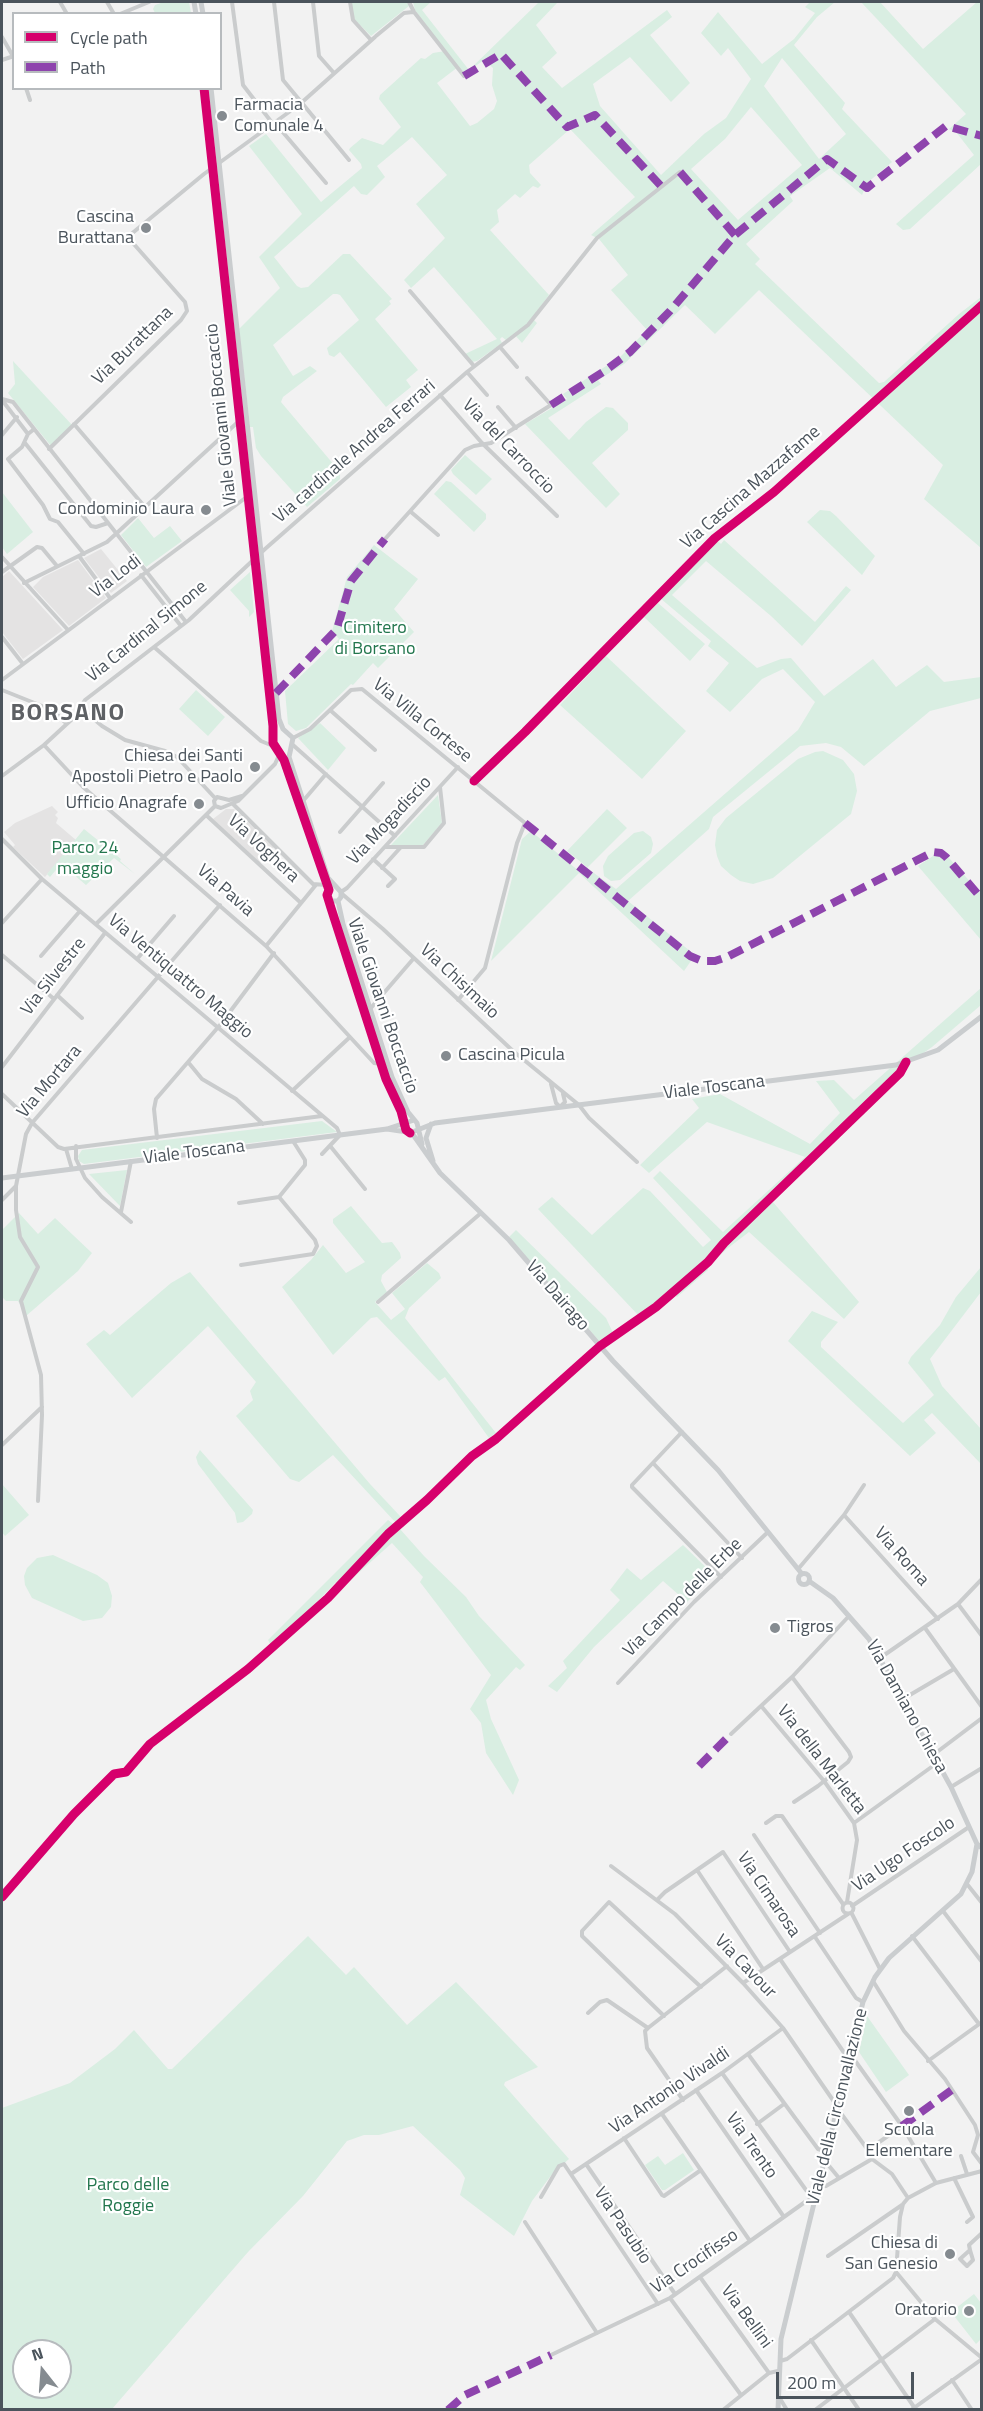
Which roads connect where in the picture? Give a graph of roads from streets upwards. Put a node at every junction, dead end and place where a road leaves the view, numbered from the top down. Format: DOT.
graph roads {
  1 [pos="149,2"];
  2 [pos="232,2"];
  3 [pos="276,2"];
  4 [pos="313,2"];
  5 [pos="350,2"];
  6 [pos="409,2"];
  7 [pos="123,12"];
  8 [pos="414,12"];
  9 [pos="2,37"];
  10 [pos="374,38"];
  11 [pos="12,55"];
  12 [pos="334,73"];
  13 [pos="464,76"];
  14 [pos="27,90"];
  15 [pos="204,90"];
  16 [pos="211,90"];
  17 [pos="30,100"];
  18 [pos="301,103"];
  19 [pos="273,124"];
  20 [pos="349,160"];
  21 [pos="219,162"];
  22 [pos="212,169"];
  23 [pos="680,172"];
  24 [pos="326,183"];
  25 [pos="410,291"];
  26 [pos="981,305"];
  27 [pos="500,347"];
  28 [pos="474,366"];
  29 [pos="517,366"];
  30 [pos="467,372"];
  31 [pos="527,378"];
  32 [pos="487,394"];
  33 [pos="440,395"];
  34 [pos="2,399"];
  35 [pos="498,407"];
  36 [pos="21,414"];
  37 [pos="16,418"];
  38 [pos="239,421"];
  39 [pos="74,424"];
  40 [pos="516,428"];
  41 [pos="33,430"];
  42 [pos="28,434"];
  43 [pos="2,435"];
  44 [pos="25,442"];
  45 [pos="484,444"];
  46 [pos="49,449"];
  47 [pos="248,496"];
  48 [pos="145,507"];
  49 [pos="411,512"];
  50 [pos="557,516"];
  51 [pos="108,523"];
  52 [pos="117,534"];
  53 [pos="438,535"];
  54 [pos="385,539"];
  55 [pos="77,545"];
  56 [pos="261,552"];
  57 [pos="84,554"];
  58 [pos="79,556"];
  59 [pos="2,557"];
  60 [pos="254,558"];
  61 [pos="72,559"];
  62 [pos="57,566"];
  63 [pos="9,567"];
  64 [pos="147,571"];
  65 [pos="2,572"];
  66 [pos="141,575"];
  67 [pos="24,583"];
  68 [pos="110,598"];
  69 [pos="186,622"];
  70 [pos="181,626"];
  71 [pos="68,630"];
  72 [pos="2,637"];
  73 [pos="154,647"];
  74 [pos="23,664"];
  75 [pos="2,680"];
  76 [pos="2,690"];
  77 [pos="83,710"];
  78 [pos="330,710"];
  79 [pos="67,724"];
  80 [pos="285,731"];
  81 [pos="273,738"];
  82 [pos="293,738"];
  83 [pos="44,745"];
  84 [pos="273,746"];
  85 [pos="291,748"];
  86 [pos="375,750"];
  87 [pos="280,752"];
  88 [pos="458,767"];
  89 [pos="326,774"];
  90 [pos="2,776"];
  91 [pos="474,781"];
  92 [pos="383,783"];
  93 [pos="440,787"];
  94 [pos="242,796"];
  95 [pos="215,798"];
  96 [pos="303,801"];
  97 [pos="224,802"];
  98 [pos="233,804"];
  99 [pos="215,806"];
  100 [pos="363,806"];
  101 [pos="206,815"];
  102 [pos="340,832"];
  103 [pos="395,836"];
  104 [pos="2,839"];
  105 [pos="384,847"];
  106 [pos="401,847"];
  107 [pos="164,856"];
  108 [pos="373,859"];
  109 [pos="382,868"];
  110 [pos="42,879"];
  111 [pos="315,885"];
  112 [pos="388,886"];
  113 [pos="330,888"];
  114 [pos="340,896"];
  115 [pos="328,898"];
  116 [pos="301,903"];
  117 [pos="220,905"];
  118 [pos="80,911"];
  119 [pos="174,916"];
  120 [pos="2,923"];
  121 [pos="96,924"];
  122 [pos="105,933"];
  123 [pos="266,945"];
  124 [pos="274,953"];
  125 [pos="2,955"];
  126 [pos="42,956"];
  127 [pos="414,958"];
  128 [pos="137,959"];
  129 [pos="158,977"];
  130 [pos="56,997"];
  131 [pos="458,1000"];
  132 [pos="370,1009"];
  133 [pos="981,1016"];
  134 [pos="82,1017"];
  135 [pos="218,1028"];
  136 [pos="350,1036"];
  137 [pos="188,1062"];
  138 [pos="381,1064"];
  139 [pos="2,1067"];
  140 [pos="550,1084"];
  141 [pos="292,1091"];
  142 [pos="554,1093"];
  143 [pos="562,1093"];
  144 [pos="2,1094"];
  145 [pos="579,1105"];
  146 [pos="560,1107"];
  147 [pos="546,1109"];
  148 [pos="322,1116"];
  149 [pos="415,1121"];
  150 [pos="32,1123"];
  151 [pos="405,1124"];
  152 [pos="432,1124"];
  153 [pos="264,1125"];
  154 [pos="418,1128"];
  155 [pos="387,1129"];
  156 [pos="408,1132"];
  157 [pos="340,1135"];
  158 [pos="157,1138"];
  159 [pos="293,1141"];
  160 [pos="76,1146"];
  161 [pos="422,1146"];
  162 [pos="331,1147"];
  163 [pos="66,1149"];
  164 [pos="322,1154"];
  165 [pos="131,1161"];
  166 [pos="636,1162"];
  167 [pos="80,1168"];
  168 [pos="436,1168"];
  169 [pos="72,1169"];
  170 [pos="18,1175"];
  171 [pos="2,1178"];
  172 [pos="16,1186"];
  173 [pos="365,1189"];
  174 [pos="279,1197"];
  175 [pos="2,1200"];
  176 [pos="239,1203"];
  177 [pos="120,1213"];
  178 [pos="481,1213"];
  179 [pos="131,1222"];
  180 [pos="242,1265"];
  181 [pos="378,1302"];
  182 [pos="42,1407"];
  183 [pos="682,1432"];
  184 [pos="2,1445"];
  185 [pos="653,1463"];
  186 [pos="864,1485"];
  187 [pos="38,1501"];
  188 [pos="844,1515"];
  189 [pos="768,1532"];
  190 [pos="742,1558"];
  191 [pos="800,1571"];
  192 [pos="721,1577"];
  193 [pos="981,1579"];
  194 [pos="958,1604"];
  195 [pos="850,1615"];
  196 [pos="938,1618"];
  197 [pos="925,1628"];
  198 [pos="981,1636"];
  199 [pos="880,1658"];
  200 [pos="954,1670"];
  201 [pos="792,1677"];
  202 [pos="618,1683"];
  203 [pos="903,1699"];
  204 [pos="762,1707"];
  205 [pos="981,1707"];
  206 [pos="981,1718"];
  207 [pos="731,1734"];
  208 [pos="933,1755"];
  209 [pos="937,1763"];
  210 [pos="981,1768"];
  211 [pos="824,1781"];
  212 [pos="951,1787"];
  213 [pos="794,1803"];
  214 [pos="766,1823"];
  215 [pos="854,1823"];
  216 [pos="970,1826"];
  217 [pos="754,1835"];
  218 [pos="980,1845"];
  219 [pos="611,1866"];
  220 [pos="697,1870"];
  221 [pos="967,1884"];
  222 [pos="658,1899"];
  223 [pos="845,1903"];
  224 [pos="981,1903"];
  225 [pos="852,1906"];
  226 [pos="943,1911"];
  227 [pos="850,1914"];
  228 [pos="820,1934"];
  229 [pos="912,1935"];
  230 [pos="815,1937"];
  231 [pos="790,1952"];
  232 [pos="980,1958"];
  233 [pos="780,1959"];
  234 [pos="727,1966"];
  235 [pos="763,1969"];
  236 [pos="880,1969"];
  237 [pos="873,1981"];
  238 [pos="743,1983"];
  239 [pos="701,1987"];
  240 [pos="864,2002"];
  241 [pos="588,2013"];
  242 [pos="664,2016"];
  243 [pos="980,2023"];
  244 [pos="648,2028"];
  245 [pos="783,2028"];
  246 [pos="748,2054"];
  247 [pos="850,2057"];
  248 [pos="928,2061"];
  249 [pos="722,2073"];
  250 [pos="696,2090"];
  251 [pos="683,2100"];
  252 [pos="784,2104"];
  253 [pos="838,2108"];
  254 [pos="662,2113"];
  255 [pos="757,2124"];
  256 [pos="902,2126"];
  257 [pos="980,2135"];
  258 [pos="624,2138"];
  259 [pos="868,2150"];
  260 [pos="827,2152"];
  261 [pos="961,2156"];
  262 [pos="872,2159"];
  263 [pos="825,2160"];
  264 [pos="586,2164"];
  265 [pos="981,2164"];
  266 [pos="701,2170"];
  267 [pos="981,2171"];
  268 [pos="571,2174"];
  269 [pos="968,2174"];
  270 [pos="839,2178"];
  271 [pos="954,2178"];
  272 [pos="936,2183"];
  273 [pos="818,2187"];
  274 [pos="541,2197"];
  275 [pos="816,2197"];
  276 [pos="908,2198"];
  277 [pos="903,2204"];
  278 [pos="784,2217"];
  279 [pos="525,2222"];
  280 [pos="967,2222"];
  281 [pos="981,2233"];
  282 [pos="750,2241"];
  283 [pos="970,2247"];
  284 [pos="828,2256"];
  285 [pos="896,2272"];
  286 [pos="700,2277"];
  287 [pos="675,2294"];
  288 [pos="670,2298"];
  289 [pos="658,2304"];
  290 [pos="849,2312"];
  291 [pos="935,2319"];
  292 [pos="597,2332"];
  293 [pos="811,2340"];
  294 [pos="551,2355"];
  295 [pos="981,2358"];
  296 [pos="881,2359"];
  297 [pos="778,2361"];
  298 [pos="778,2371"];
  299 [pos="770,2373"];
  300 [pos="952,2380"];
  301 [pos="844,2388"];
  302 [pos="741,2395"];
  303 [pos="778,2395"];
  304 [pos="913,2408"];
  305 [pos="723,2409"];
  306 [pos="778,2409"];
  307 [pos="787,2409"];
  308 [pos="816,2409"];
  309 [pos="859,2409"];
  310 [pos="972,2409"];
  1 -- 7 [label="street"];
  2 -- 19 [label="street"];
  3 -- 18 [label="street"];
  4 -- 12 [label="street"];
  5 -- 10 [label="street"];
  6 -- 8 [label="street"];
  8 -- 10 [label="street, Via Burattana"];
  8 -- 13 [label="street"];
  9 -- 11 [label="street"];
  10 -- 12 [label="street, Via Burattana"];
  12 -- 18 [label="street, Via Burattana"];
  14 -- 17 [label="street"];
  15 -- 22 [label="street, Viale Giovanni Boccaccio"];
  16 -- 21 [label="street, Viale Giovanni Boccaccio"];
  18 -- 19 [label="street, Via Burattana"];
  18 -- 20 [label="street"];
  19 -- 21 [label="street, Via Burattana"];
  19 -- 24 [label="street"];
  21 -- 22 [label="street, Via Burattana"];
  21 -- 56 [label="street, Viale Giovanni Boccaccio"];
  22 -- 38 [label="street, Viale Giovanni Boccaccio"];
  22 -- 39 [label="street, Via Burattana"];
  23 -- 27 [label="street, Via cardinale Andrea Ferrari"];
  25 -- 28 [label="street"];
  26 -- 91 [label="street, Via Cascina Mazzafame"];
  27 -- 28 [label="street, Via cardinale Andrea Ferrari"];
  27 -- 29 [label="street"];
  28 -- 30 [label="street, Via cardinale Andrea Ferrari"];
  30 -- 32 [label="street"];
  30 -- 33 [label="street, Via cardinale Andrea Ferrari"];
  31 -- 40 [label="street"];
  33 -- 45 [label="street, Via del Carroccio"];
  33 -- 56 [label="street, Via cardinale Andrea Ferrari"];
  34 -- 36 [label="street"];
  34 -- 37 [label="street"];
  35 -- 40 [label="street"];
  36 -- 37 [label="street"];
  36 -- 41 [label="street"];
  37 -- 42 [label="street"];
  37 -- 43 [label="street"];
  38 -- 47 [label="street, Viale Giovanni Boccaccio"];
  38 -- 48 [label="street"];
  39 -- 46 [label="street, Via Burattana"];
  39 -- 48 [label="street"];
  40 -- 45 [label="street"];
  41 -- 42 [label="street"];
  41 -- 46 [label="street"];
  42 -- 44 [label="street"];
  44 -- 51 [label="street"];
  44 -- 55 [label="street"];
  45 -- 49 [label="street"];
  45 -- 50 [label="street, Via del Carroccio"];
  46 -- 51 [label="street"];
  47 -- 60 [label="street, Viale Giovanni Boccaccio"];
  47 -- 64 [label="street, Via Lodi"];
  48 -- 52 [label="street"];
  49 -- 53 [label="street"];
  49 -- 54 [label="street"];
  51 -- 52 [label="street"];
  52 -- 57 [label="street"];
  52 -- 64 [label="street"];
  55 -- 57 [label="street"];
  55 -- 61 [label="street"];
  56 -- 60 [label="street, Via Cardinal Simone"];
  56 -- 80 [label="street, Viale Giovanni Boccaccio"];
  57 -- 58 [label="street"];
  58 -- 61 [label="street"];
  58 -- 68 [label="street"];
  59 -- 63 [label="street"];
  60 -- 69 [label="street, Via Cardinal Simone"];
  60 -- 81 [label="street, Viale Giovanni Boccaccio"];
  61 -- 62 [label="street"];
  62 -- 63 [label="street"];
  62 -- 67 [label="street"];
  63 -- 65 [label="street"];
  63 -- 67 [label="street"];
  64 -- 66 [label="street, Via Lodi"];
  64 -- 69 [label="street"];
  66 -- 68 [label="street, Via Lodi"];
  66 -- 70 [label="street"];
  67 -- 71 [label="street"];
  68 -- 71 [label="street, Via Lodi"];
  69 -- 70 [label="street, Via Cardinal Simone"];
  70 -- 73 [label="street, Via Cardinal Simone"];
  71 -- 74 [label="street, Via Lodi"];
  72 -- 74 [label="street"];
  73 -- 77 [label="street, Via Cardinal Simone"];
  73 -- 84 [label="street"];
  74 -- 75 [label="street, Via Lodi"];
  76 -- 79 [label="street"];
  77 -- 79 [label="street, Via Cardinal Simone"];
  77 -- 95 [label="street"];
  78 -- 82 [label="street, Via Villa Cortese"];
  78 -- 86 [label="street"];
  78 -- 88 [label="street, Via Villa Cortese"];
  79 -- 83 [label="street"];
  80 -- 81 [label="street"];
  80 -- 82 [label="street"];
  81 -- 84 [label="street, Viale Giovanni Boccaccio"];
  82 -- 85 [label="street"];
  83 -- 90 [label="street"];
  83 -- 107 [label="street, Via Pavia"];
  84 -- 87 [label="street"];
  85 -- 87 [label="street"];
  85 -- 89 [label="street"];
  85 -- 96 [label="street"];
  87 -- 94 [label="street"];
  87 -- 113 [label="street, Viale Giovanni Boccaccio"];
  88 -- 91 [label="street, Via Villa Cortese"];
  88 -- 93 [label="street, Via Mogadiscio"];
  89 -- 96 [label="street"];
  89 -- 100 [label="street"];
  91 -- 131 [label="street, Via Villa Cortese"];
  92 -- 100 [label="street"];
  93 -- 103 [label="street, Via Mogadiscio"];
  93 -- 106 [label="street"];
  94 -- 97 [label="street"];
  94 -- 98 [label="street"];
  95 -- 97 [label="street"];
  95 -- 99 [label="street"];
  96 -- 113 [label="street"];
  97 -- 98 [label="street"];
  97 -- 99 [label="street"];
  98 -- 111 [label="street"];
  99 -- 101 [label="street"];
  100 -- 102 [label="street"];
  100 -- 103 [label="street"];
  101 -- 107 [label="street"];
  101 -- 116 [label="street, Via Voghera"];
  103 -- 105 [label="street, Via Mogadiscio"];
  104 -- 110 [label="street, Via Ventiquattro Maggio"];
  105 -- 106 [label="street"];
  105 -- 108 [label="street, Via Mogadiscio"];
  106 -- 109 [label="street"];
  107 -- 117 [label="street, Via Pavia"];
  107 -- 121 [label="street"];
  108 -- 109 [label="street"];
  108 -- 114 [label="street, Via Mogadiscio"];
  109 -- 112 [label="street"];
  110 -- 118 [label="street, Via Ventiquattro Maggio"];
  110 -- 120 [label="street"];
  111 -- 113 [label="street"];
  111 -- 116 [label="street"];
  113 -- 114 [label="street"];
  113 -- 115 [label="street, Viale Giovanni Boccaccio"];
  114 -- 115 [label="street, Viale Giovanni Boccaccio"];
  114 -- 127 [label="street, Via Chisimaio"];
  114 -- 132 [label="street, Viale Giovanni Boccaccio"];
  115 -- 138 [label="street, Viale Giovanni Boccaccio"];
  116 -- 123 [label="street"];
  117 -- 123 [label="street, Via Pavia"];
  117 -- 129 [label="street, Via Mortara"];
  118 -- 121 [label="street, Via Ventiquattro Maggio"];
  118 -- 126 [label="street"];
  119 -- 128 [label="street"];
  121 -- 122 [label="street, Via Ventiquattro Maggio"];
  122 -- 128 [label="street, Via Ventiquattro Maggio"];
  122 -- 130 [label="street, Via Silvestre"];
  123 -- 124 [label="street, Via Pavia"];
  124 -- 135 [label="street"];
  124 -- 136 [label="street, Via Pavia"];
  125 -- 130 [label="street"];
  127 -- 131 [label="street, Via Chisimaio"];
  127 -- 132 [label="street"];
  128 -- 129 [label="street, Via Ventiquattro Maggio"];
  129 -- 135 [label="street, Via Ventiquattro Maggio"];
  129 -- 150 [label="street, Via Mortara"];
  130 -- 134 [label="street"];
  130 -- 139 [label="street, Via Silvestre"];
  131 -- 140 [label="street, Via Chisimaio"];
  132 -- 149 [label="street, Viale Giovanni Boccaccio"];
  133 -- 145 [label="street, Viale Toscana"];
  135 -- 137 [label="street"];
  135 -- 141 [label="street, Via Ventiquattro Maggio"];
  136 -- 138 [label="street, Via Pavia"];
  136 -- 141 [label="street"];
  137 -- 153 [label="street"];
  137 -- 158 [label="street"];
  138 -- 151 [label="street, Viale Giovanni Boccaccio"];
  140 -- 142 [label="street, Via Chisimaio"];
  140 -- 143 [label="street, Via Chisimaio"];
  141 -- 148 [label="street, Via Ventiquattro Maggio"];
  142 -- 146 [label="street, Via Chisimaio"];
  142 -- 147 [label="street"];
  143 -- 145 [label="street, Via Chisimaio"];
  143 -- 146 [label="street"];
  144 -- 150 [label="street"];
  145 -- 146 [label="street, Viale Toscana"];
  145 -- 166 [label="street, Via Chisimaio"];
  146 -- 147 [label="street, Viale Toscana"];
  147 -- 152 [label="street, Viale Toscana"];
  148 -- 153 [label="street, Viale Toscana"];
  148 -- 157 [label="street, Via Ventiquattro Maggio"];
  149 -- 151 [label="street"];
  149 -- 152 [label="street, Viale Toscana"];
  149 -- 154 [label="street"];
  150 -- 163 [label="street"];
  150 -- 170 [label="street, Via Mortara"];
  151 -- 155 [label="street, Viale Toscana"];
  151 -- 156 [label="street"];
  152 -- 154 [label="street, Viale Toscana"];
  152 -- 168 [label="street"];
  153 -- 158 [label="street, Viale Toscana"];
  154 -- 156 [label="street"];
  154 -- 161 [label="street"];
  155 -- 156 [label="street, Viale Toscana"];
  155 -- 157 [label="street, Viale Toscana"];
  156 -- 161 [label="street"];
  157 -- 159 [label="street, Viale Toscana"];
  157 -- 162 [label="street"];
  158 -- 160 [label="street, Viale Toscana"];
  159 -- 165 [label="street, Viale Toscana"];
  159 -- 174 [label="street"];
  160 -- 163 [label="street, Viale Toscana"];
  160 -- 167 [label="street"];
  161 -- 168 [label="street, Via Dairago"];
  162 -- 164 [label="street"];
  162 -- 173 [label="street"];
  163 -- 169 [label="street"];
  165 -- 167 [label="street, Viale Toscana"];
  165 -- 177 [label="street"];
  167 -- 169 [label="street, Viale Toscana"];
  167 -- 177 [label="street"];
  168 -- 178 [label="street, Via Dairago"];
  169 -- 170 [label="street, Viale Toscana"];
  170 -- 171 [label="street, Viale Toscana"];
  170 -- 172 [label="street, Via Mortara"];
  172 -- 175 [label="street"];
  172 -- 182 [label="street, Via Mortara"];
  174 -- 176 [label="street"];
  174 -- 180 [label="street"];
  177 -- 179 [label="street"];
  178 -- 181 [label="street"];
  178 -- 183 [label="street, Via Dairago"];
  182 -- 184 [label="street"];
  182 -- 187 [label="street, Via Mortara"];
  183 -- 185 [label="street"];
  183 -- 189 [label="street"];
  185 -- 190 [label="street"];
  185 -- 192 [label="street"];
  186 -- 188 [label="street"];
  188 -- 191 [label="street"];
  188 -- 196 [label="street, Via Roma"];
  189 -- 190 [label="street, Via Campo delle Erbe"];
  189 -- 191 [label="street"];
  190 -- 192 [label="street, Via Campo delle Erbe"];
  191 -- 195 [label="street, Via Damiano Chiesa"];
  192 -- 202 [label="street, Via Campo delle Erbe"];
  193 -- 194 [label="street"];
  194 -- 196 [label="street"];
  194 -- 198 [label="street"];
  195 -- 199 [label="street, Via Damiano Chiesa"];
  195 -- 201 [label="street"];
  196 -- 197 [label="street"];
  197 -- 199 [label="street"];
  197 -- 200 [label="street"];
  199 -- 203 [label="street, Via Damiano Chiesa"];
  200 -- 203 [label="street"];
  200 -- 205 [label="street"];
  201 -- 204 [label="street"];
  201 -- 211 [label="street"];
  203 -- 208 [label="street, Via Damiano Chiesa"];
  204 -- 207 [label="street"];
  204 -- 211 [label="street, Via della Marletta"];
  206 -- 208 [label="street"];
  208 -- 209 [label="street, Via Damiano Chiesa"];
  209 -- 212 [label="street, Via Damiano Chiesa"];
  209 -- 215 [label="street"];
  210 -- 212 [label="street"];
  211 -- 213 [label="street"];
  211 -- 215 [label="street, Via della Marletta"];
  212 -- 216 [label="street, Via Damiano Chiesa"];
  214 -- 223 [label="street"];
  215 -- 223 [label="street, Via della Marletta"];
  216 -- 218 [label="street, Via Damiano Chiesa"];
  216 -- 225 [label="street, Via Ugo Foscolo"];
  217 -- 228 [label="street"];
  218 -- 221 [label="street, Viale della Circonvallazione"];
  219 -- 222 [label="street, Via Cavour"];
  220 -- 222 [label="street"];
  220 -- 231 [label="street, Via Cimarosa"];
  220 -- 235 [label="street"];
  221 -- 224 [label="street"];
  221 -- 226 [label="street, Viale della Circonvallazione"];
  222 -- 234 [label="street, Via Cavour"];
  223 -- 225 [label="street"];
  223 -- 227 [label="street"];
  225 -- 227 [label="street"];
  226 -- 229 [label="street, Viale della Circonvallazione"];
  226 -- 232 [label="street"];
  227 -- 228 [label="street"];
  227 -- 236 [label="street"];
  228 -- 230 [label="street"];
  229 -- 236 [label="street, Viale della Circonvallazione"];
  229 -- 243 [label="street"];
  230 -- 231 [label="street"];
  230 -- 240 [label="street"];
  231 -- 233 [label="street"];
  233 -- 235 [label="street"];
  233 -- 247 [label="street"];
  234 -- 238 [label="street, Via Cavour"];
  234 -- 239 [label="street"];
  235 -- 238 [label="street"];
  236 -- 237 [label="street, Viale della Circonvallazione"];
  237 -- 240 [label="street, Viale della Circonvallazione"];
  237 -- 248 [label="street"];
  238 -- 245 [label="street, Via Cavour"];
  239 -- 242 [label="street"];
  239 -- 242 [label="street"];
  240 -- 247 [label="street, Viale della Circonvallazione"];
  241 -- 244 [label="street"];
  242 -- 244 [label="street"];
  243 -- 248 [label="street"];
  244 -- 251 [label="street"];
  245 -- 246 [label="street, Via Antonio Vivaldi"];
  245 -- 253 [label="street, Via Cavour"];
  246 -- 249 [label="street, Via Antonio Vivaldi"];
  246 -- 252 [label="street"];
  247 -- 253 [label="street, Viale della Circonvallazione"];
  247 -- 256 [label="street"];
  248 -- 257 [label="street"];
  249 -- 250 [label="street, Via Antonio Vivaldi"];
  249 -- 255 [label="street"];
  250 -- 251 [label="street, Via Antonio Vivaldi"];
  250 -- 278 [label="street, Via Trento"];
  251 -- 254 [label="street, Via Antonio Vivaldi"];
  252 -- 255 [label="street"];
  252 -- 260 [label="street"];
  253 -- 259 [label="street, Via Cavour"];
  253 -- 260 [label="street, Viale della Circonvallazione"];
  254 -- 258 [label="street, Via Antonio Vivaldi"];
  254 -- 266 [label="street"];
  255 -- 275 [label="street"];
  256 -- 259 [label="street"];
  256 -- 272 [label="street"];
  257 -- 265 [label="street"];
  258 -- 264 [label="street, Via Antonio Vivaldi"];
  258 -- 266 [label="street"];
  259 -- 262 [label="street, Via Cavour"];
  260 -- 263 [label="street, Viale della Circonvallazione"];
  261 -- 269 [label="street"];
  262 -- 270 [label="street"];
  262 -- 276 [label="street"];
  263 -- 270 [label="street"];
  263 -- 273 [label="street, Viale della Circonvallazione"];
  264 -- 268 [label="street, Via Antonio Vivaldi"];
  264 -- 287 [label="street"];
  266 -- 282 [label="street"];
  267 -- 269 [label="street"];
  268 -- 274 [label="street, Via Pasubio"];
  268 -- 289 [label="street, Via Pasubio"];
  269 -- 271 [label="street"];
  270 -- 273 [label="street"];
  271 -- 272 [label="street"];
  271 -- 280 [label="street"];
  272 -- 276 [label="street"];
  273 -- 275 [label="street, Viale della Circonvallazione"];
  275 -- 278 [label="street, Via Crocifisso"];
  275 -- 297 [label="street, Viale della Circonvallazione"];
  276 -- 277 [label="street"];
  277 -- 284 [label="street"];
  277 -- 285 [label="street"];
  278 -- 282 [label="street, Via Crocifisso"];
  279 -- 292 [label="street"];
  281 -- 283 [label="street"];
  282 -- 286 [label="street, Via Crocifisso"];
  285 -- 290 [label="street"];
  285 -- 291 [label="street"];
  286 -- 287 [label="street, Via Crocifisso"];
  286 -- 299 [label="street, Via Bellini"];
  287 -- 288 [label="street, Via Crocifisso"];
  288 -- 289 [label="street, Via Crocifisso"];
  288 -- 302 [label="street"];
  289 -- 292 [label="street, Via Crocifisso"];
  290 -- 293 [label="street"];
  290 -- 296 [label="street"];
  291 -- 295 [label="street"];
  291 -- 296 [label="street"];
  292 -- 294 [label="street, Via Crocifisso"];
  293 -- 297 [label="street"];
  293 -- 301 [label="street"];
  295 -- 300 [label="street"];
  296 -- 301 [label="street"];
  296 -- 304 [label="street"];
  297 -- 298 [label="street, Viale della Circonvallazione"];
  298 -- 299 [label="street"];
  298 -- 303 [label="street, Viale della Circonvallazione"];
  299 -- 302 [label="street"];
  300 -- 304 [label="street"];
  300 -- 310 [label="street"];
  301 -- 308 [label="street"];
  301 -- 309 [label="street"];
  302 -- 305 [label="street"];
  303 -- 306 [label="street, Viale della Circonvallazione"];
  303 -- 307 [label="street"];
}
